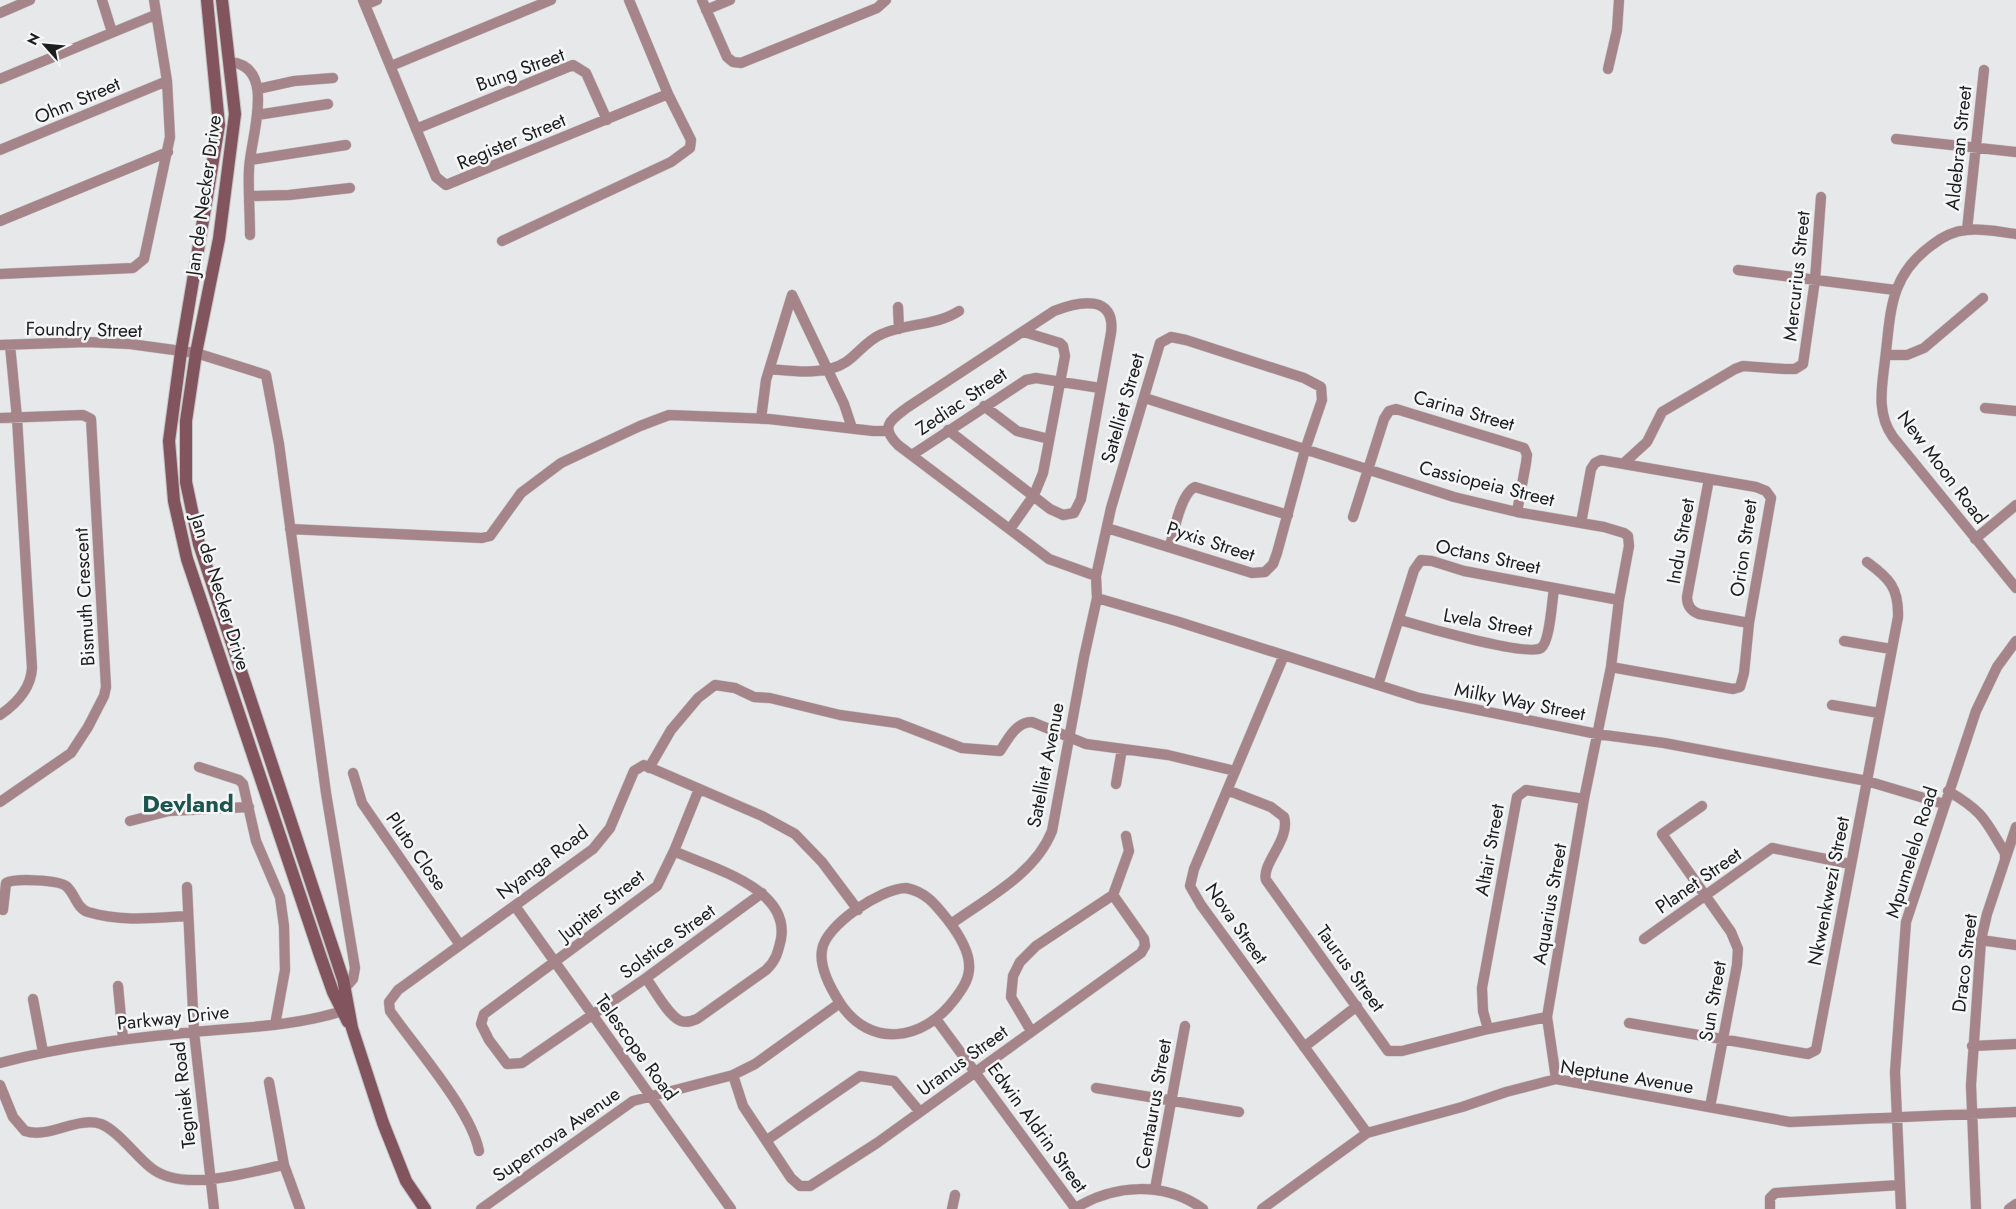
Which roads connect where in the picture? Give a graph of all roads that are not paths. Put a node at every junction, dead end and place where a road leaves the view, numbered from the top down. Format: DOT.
graph roads {
  1 [pos="30,0"];
  2 [pos="102,0"];
  3 [pos="154,0"];
  4 [pos="207,0"];
  5 [pos="222,0"];
  6 [pos="377,0"];
  7 [pos="551,0"];
  8 [pos="629,0"];
  9 [pos="730,0"];
  10 [pos="886,0"];
  11 [pos="1618,0"];
  12 [pos="364,2"];
  13 [pos="704,5"];
  14 [pos="0,12"];
  15 [pos="155,15"];
  16 [pos="112,32"];
  17 [pos="230,62"];
  18 [pos="391,66"];
  19 [pos="1608,69"];
  20 [pos="1984,70"];
  21 [pos="333,78"];
  22 [pos="0,79"];
  23 [pos="167,81"];
  24 [pos="258,89"];
  25 [pos="668,94"];
  26 [pos="328,104"];
  27 [pos="257,115"];
  28 [pos="607,120"];
  29 [pos="416,129"];
  30 [pos="1896,139"];
  31 [pos="346,146"];
  32 [pos="1976,148"];
  33 [pos="0,150"];
  34 [pos="168,152"];
  35 [pos="2016,152"];
  36 [pos="250,160"];
  37 [pos="350,188"];
  38 [pos="250,196"];
  39 [pos="1821,197"];
  40 [pos="0,221"];
  41 [pos="1967,230"];
  42 [pos="2016,234"];
  43 [pos="250,235"];
  44 [pos="502,241"];
  45 [pos="1738,270"];
  46 [pos="0,274"];
  47 [pos="1815,280"];
  48 [pos="1895,290"];
  49 [pos="1983,298"];
  50 [pos="898,306"];
  51 [pos="959,311"];
  52 [pos="899,329"];
  53 [pos="1024,332"];
  54 [pos="5,345"];
  55 [pos="181,352"];
  56 [pos="196,353"];
  57 [pos="1886,355"];
  58 [pos="770,369"];
  59 [pos="827,369"];
  60 [pos="1061,382"];
  61 [pos="1100,388"];
  62 [pos="1146,398"];
  63 [pos="984,406"];
  64 [pos="1985,408"];
  65 [pos="2016,411"];
  66 [pos="0,418"];
  67 [pos="18,418"];
  68 [pos="761,419"];
  69 [pos="852,428"];
  70 [pos="948,430"];
  71 [pos="888,431"];
  72 [pos="1049,439"];
  73 [pos="1305,450"];
  74 [pos="912,455"];
  75 [pos="1624,463"];
  76 [pos="1368,469"];
  77 [pos="1709,479"];
  78 [pos="1034,495"];
  79 [pos="2016,505"];
  80 [pos="1517,512"];
  81 [pos="1288,516"];
  82 [pos="1353,517"];
  83 [pos="1581,523"];
  84 [pos="1107,528"];
  85 [pos="290,529"];
  86 [pos="1010,529"];
  87 [pos="1975,539"];
  88 [pos="1170,546"];
  89 [pos="1867,562"];
  90 [pos="1096,576"];
  91 [pos="2016,588"];
  92 [pos="1554,589"];
  93 [pos="1097,598"];
  94 [pos="1619,600"];
  95 [pos="1400,620"];
  96 [pos="1749,623"];
  97 [pos="1844,642"];
  98 [pos="2013,644"];
  99 [pos="1891,649"];
  100 [pos="1284,655"];
  101 [pos="1611,667"];
  102 [pos="1378,684"];
  103 [pos="1832,705"];
  104 [pos="1879,713"];
  105 [pos="0,715"];
  106 [pos="1597,734"];
  107 [pos="1069,736"];
  108 [pos="1122,749"];
  109 [pos="199,767"];
  110 [pos="649,768"];
  111 [pos="1235,770"];
  112 [pos="353,773"];
  113 [pos="1867,781"];
  114 [pos="1116,784"];
  115 [pos="699,789"];
  116 [pos="1227,790"];
  117 [pos="1948,791"];
  118 [pos="1584,799"];
  119 [pos="0,802"];
  120 [pos="1944,804"];
  121 [pos="1702,806"];
  122 [pos="250,807"];
  123 [pos="130,821"];
  124 [pos="2016,827"];
  125 [pos="1126,836"];
  126 [pos="674,851"];
  127 [pos="2005,858"];
  128 [pos="1850,864"];
  129 [pos="187,887"];
  130 [pos="762,894"];
  131 [pos="1113,895"];
  132 [pos="1706,897"];
  133 [pos="514,906"];
  134 [pos="3,910"];
  135 [pos="858,910"];
  136 [pos="188,916"];
  137 [pos="951,924"];
  138 [pos="1644,939"];
  139 [pos="1981,940"];
  140 [pos="460,945"];
  141 [pos="2016,945"];
  142 [pos="555,962"];
  143 [pos="646,978"];
  144 [pos="118,986"];
  145 [pos="345,988"];
  146 [pos="33,999"];
  147 [pos="840,1003"];
  148 [pos="1358,1006"];
  149 [pos="346,1010"];
  150 [pos="592,1015"];
  151 [pos="1547,1017"];
  152 [pos="936,1019"];
  153 [pos="1629,1023"];
  154 [pos="275,1025"];
  155 [pos="1185,1026"];
  156 [pos="1488,1029"];
  157 [pos="1031,1031"];
  158 [pos="194,1032"];
  159 [pos="123,1039"];
  160 [pos="1723,1039"];
  161 [pos="2016,1044"];
  162 [pos="1972,1046"];
  163 [pos="1304,1047"];
  164 [pos="43,1052"];
  165 [pos="0,1063"];
  166 [pos="977,1072"];
  167 [pos="733,1075"];
  168 [pos="1556,1079"];
  169 [pos="269,1082"];
  170 [pos="0,1086"];
  171 [pos="1096,1088"];
  172 [pos="650,1095"];
  173 [pos="1171,1101"];
  174 [pos="1710,1108"];
  175 [pos="920,1112"];
  176 [pos="1239,1112"];
  177 [pos="2016,1112"];
  178 [pos="1971,1114"];
  179 [pos="1897,1117"];
  180 [pos="1367,1134"];
  181 [pos="767,1140"];
  182 [pos="479,1151"];
  183 [pos="284,1165"];
  184 [pos="211,1179"];
  185 [pos="1900,1185"];
  186 [pos="1155,1190"];
  187 [pos="955,1195"];
  188 [pos="2016,1204"];
  189 [pos="214,1209"];
  190 [pos="300,1209"];
  191 [pos="425,1209"];
  192 [pos="481,1209"];
  193 [pos="730,1209"];
  194 [pos="952,1209"];
  195 [pos="1075,1209"];
  196 [pos="1203,1209"];
  197 [pos="1262,1209"];
  198 [pos="1770,1209"];
  199 [pos="1901,1209"];
  200 [pos="1976,1209"];
  201 [pos="2009,1209"];
  1 -- 14 [label="street"];
  2 -- 16 [label="street"];
  3 -- 15 [label="street"];
  4 -- 55 [label="main road, Jan de Necker Drive"];
  5 -- 17 [label="main road, Jan de Necker Drive"];
  6 -- 12 [label="street"];
  7 -- 18 [label="street"];
  8 -- 25 [label="street"];
  9 -- 13 [label="street"];
  10 -- 13 [label="street"];
  11 -- 19 [label="street"];
  12 -- 18 [label="street, Register Street"];
  15 -- 16 [label="street"];
  15 -- 23 [label="street"];
  16 -- 22 [label="street"];
  17 -- 24 [label="street"];
  17 -- 56 [label="main road, Jan de Necker Drive"];
  18 -- 29 [label="street, Register Street"];
  20 -- 32 [label="street, Aldebran Street"];
  21 -- 24 [label="street"];
  23 -- 33 [label="street, Ohm Street"];
  23 -- 34 [label="street"];
  24 -- 27 [label="street"];
  25 -- 28 [label="street, Register Street"];
  25 -- 44 [label="street"];
  26 -- 27 [label="street"];
  27 -- 36 [label="street"];
  28 -- 29 [label="street, Bung Street"];
  28 -- 29 [label="street, Register Street"];
  30 -- 32 [label="street"];
  31 -- 36 [label="street"];
  32 -- 35 [label="street"];
  32 -- 41 [label="street, Aldebran Street"];
  34 -- 40 [label="street"];
  34 -- 46 [label="street"];
  36 -- 38 [label="street"];
  37 -- 38 [label="street"];
  38 -- 43 [label="street"];
  39 -- 47 [label="street, Mercurius Street"];
  41 -- 42 [label="street, New Moon Road"];
  41 -- 48 [label="street, New Moon Road"];
  45 -- 47 [label="street"];
  47 -- 48 [label="street"];
  47 -- 75 [label="street, Mercurius Street"];
  48 -- 57 [label="street, New Moon Road"];
  49 -- 57 [label="street"];
  50 -- 52 [label="street"];
  51 -- 52 [label="street"];
  52 -- 59 [label="street"];
  53 -- 60 [label="street"];
  53 -- 61 [label="street"];
  53 -- 71 [label="street"];
  54 -- 55 [label="street, Foundry Street"];
  54 -- 67 [label="street"];
  55 -- 56 [label="street, Foundry Street"];
  55 -- 149 [label="main road, Jan de Necker Drive"];
  56 -- 85 [label="street, Foundry Street"];
  56 -- 145 [label="main road, Jan de Necker Drive"];
  57 -- 87 [label="street, New Moon Road"];
  58 -- 59 [label="street"];
  58 -- 59 [label="street"];
  58 -- 68 [label="street"];
  59 -- 69 [label="street"];
  60 -- 61 [label="street, Zediac Street"];
  60 -- 63 [label="street, Zediac Street"];
  60 -- 72 [label="street"];
  61 -- 78 [label="street"];
  62 -- 73 [label="street, Cassiopeia Street"];
  62 -- 73 [label="street, Satelliet Street"];
  62 -- 84 [label="street, Satelliet Street"];
  63 -- 70 [label="street, Zediac Street"];
  63 -- 72 [label="street"];
  64 -- 65 [label="street"];
  66 -- 67 [label="street"];
  67 -- 105 [label="street"];
  67 -- 119 [label="street, Bismuth Crescent"];
  68 -- 69 [label="street"];
  68 -- 85 [label="street"];
  69 -- 71 [label="street"];
  70 -- 74 [label="street, Zediac Street"];
  70 -- 78 [label="street"];
  71 -- 74 [label="street"];
  72 -- 78 [label="street"];
  73 -- 76 [label="street, Cassiopeia Street"];
  73 -- 81 [label="street, Pyxis Street"];
  74 -- 86 [label="street"];
  75 -- 77 [label="street, Orion Street"];
  75 -- 83 [label="street, Orion Street"];
  76 -- 80 [label="street, Cassiopeia Street"];
  76 -- 80 [label="street, Carina Street"];
  76 -- 82 [label="street"];
  77 -- 96 [label="street, Indu Street"];
  77 -- 96 [label="street, Orion Street"];
  78 -- 86 [label="street"];
  79 -- 87 [label="street"];
  80 -- 83 [label="street, Cassiopeia Street"];
  81 -- 88 [label="street, Pyxis Street"];
  81 -- 88 [label="street"];
  83 -- 94 [label="street, Cassiopeia Street"];
  84 -- 88 [label="street, Pyxis Street"];
  84 -- 90 [label="street, Satelliet Street"];
  85 -- 145 [label="street"];
  86 -- 90 [label="street"];
  87 -- 91 [label="street, New Moon Road"];
  89 -- 99 [label="street, Nkwenkwezi Street"];
  90 -- 93 [label="street, Satelliet Street"];
  92 -- 94 [label="street, Octans Street"];
  92 -- 95 [label="street, Octans Street"];
  92 -- 95 [label="street, Lvela Street"];
  93 -- 100 [label="street, Milky Way Street"];
  93 -- 107 [label="street, Satelliet Avenue"];
  94 -- 101 [label="street, Cassiopeia Street"];
  95 -- 102 [label="street, Octans Street"];
  96 -- 101 [label="street, Orion Street"];
  97 -- 99 [label="street"];
  98 -- 117 [label="street, Mpumelelo Road"];
  99 -- 104 [label="street, Nkwenkwezi Street"];
  100 -- 102 [label="street, Milky Way Street"];
  100 -- 111 [label="street, Nova Street"];
  101 -- 106 [label="street, Cassiopeia Street"];
  102 -- 106 [label="street, Milky Way Street"];
  103 -- 104 [label="street"];
  104 -- 113 [label="street, Nkwenkwezi Street"];
  106 -- 113 [label="street, Milky Way Street"];
  106 -- 118 [label="street, Aquarius Street"];
  107 -- 108 [label="street"];
  107 -- 110 [label="street"];
  107 -- 137 [label="street, Satelliet Avenue"];
  108 -- 111 [label="street"];
  108 -- 114 [label="street"];
  109 -- 122 [label="street"];
  110 -- 115 [label="street"];
  110 -- 133 [label="street, Nyanga Road"];
  111 -- 116 [label="street, Nova Street"];
  112 -- 140 [label="street, Pluto Close"];
  113 -- 120 [label="street, Milky Way Street"];
  113 -- 128 [label="street, Nkwenkwezi Street"];
  115 -- 126 [label="street, Jupiter Street"];
  115 -- 135 [label="street"];
  116 -- 148 [label="street, Taurus Street"];
  116 -- 163 [label="street, Nova Street"];
  117 -- 120 [label="street, Mpumelelo Road"];
  117 -- 127 [label="street"];
  118 -- 151 [label="street, Aquarius Street"];
  118 -- 156 [label="street, Altair Street"];
  120 -- 179 [label="street, Mpumelelo Road"];
  121 -- 132 [label="street, Sun Street"];
  122 -- 123 [label="street"];
  122 -- 154 [label="street"];
  124 -- 127 [label="street, Draco Street"];
  125 -- 131 [label="street"];
  126 -- 130 [label="street"];
  126 -- 142 [label="street, Jupiter Street"];
  127 -- 139 [label="street, Draco Street"];
  128 -- 132 [label="street, Planet Street"];
  128 -- 160 [label="street, Nkwenkwezi Street"];
  129 -- 136 [label="street, Tegniek Road"];
  130 -- 143 [label="street, Solstice Street"];
  130 -- 143 [label="street"];
  131 -- 157 [label="street"];
  131 -- 157 [label="street, Uranus Street"];
  132 -- 138 [label="street, Planet Street"];
  132 -- 160 [label="street, Sun Street"];
  133 -- 140 [label="street, Nyanga Road"];
  133 -- 142 [label="street, Telescope Road"];
  134 -- 136 [label="street"];
  135 -- 137 [label="street"];
  135 -- 147 [label="street"];
  136 -- 158 [label="street, Tegniek Road"];
  137 -- 152 [label="street"];
  139 -- 141 [label="street"];
  139 -- 162 [label="street, Draco Street"];
  140 -- 182 [label="street, Nyanga Road"];
  142 -- 150 [label="street, Telescope Road"];
  142 -- 150 [label="street, Jupiter Street"];
  143 -- 150 [label="street, Solstice Street"];
  144 -- 159 [label="street"];
  145 -- 149 [label="main road, Jan de Necker Drive"];
  146 -- 164 [label="street"];
  147 -- 152 [label="street"];
  147 -- 167 [label="street, Supernova Avenue"];
  148 -- 156 [label="street, Taurus Street"];
  148 -- 163 [label="street"];
  149 -- 154 [label="street, Parkway Drive"];
  149 -- 191 [label="main road, Jan de Necker Drive"];
  150 -- 172 [label="street, Telescope Road"];
  151 -- 156 [label="street, Taurus Street"];
  151 -- 168 [label="street, Aquarius Street"];
  152 -- 166 [label="street, Edwin Aldrin Street"];
  153 -- 160 [label="street, Nkwenkwezi Street"];
  154 -- 158 [label="street, Parkway Drive"];
  155 -- 173 [label="street, Centaurus Street"];
  157 -- 166 [label="street, Uranus Street"];
  158 -- 159 [label="street, Parkway Drive"];
  158 -- 184 [label="street, Tegniek Road"];
  159 -- 164 [label="street, Parkway Drive"];
  160 -- 174 [label="street, Sun Street"];
  161 -- 162 [label="street"];
  162 -- 178 [label="street, Draco Street"];
  163 -- 180 [label="street, Nova Street"];
  164 -- 165 [label="street, Parkway Drive"];
  166 -- 175 [label="street, Uranus Street"];
  166 -- 195 [label="street, Edwin Aldrin Street"];
  167 -- 172 [label="street, Supernova Avenue"];
  167 -- 181 [label="street, Uranus Street"];
  168 -- 174 [label="street, Neptune Avenue"];
  168 -- 180 [label="street, Neptune Avenue"];
  169 -- 183 [label="street"];
  170 -- 184 [label="street"];
  171 -- 173 [label="street"];
  172 -- 192 [label="street, Supernova Avenue"];
  172 -- 193 [label="street, Telescope Road"];
  173 -- 176 [label="street"];
  173 -- 186 [label="street, Centaurus Street"];
  174 -- 179 [label="street, Neptune Avenue"];
  175 -- 181 [label="street"];
  175 -- 181 [label="street, Uranus Street"];
  177 -- 178 [label="street, Neptune Avenue"];
  178 -- 179 [label="street, Neptune Avenue"];
  178 -- 200 [label="street, Draco Street"];
  179 -- 185 [label="street, Mpumelelo Road"];
  180 -- 197 [label="street, Neptune Avenue"];
  183 -- 184 [label="street"];
  183 -- 190 [label="street"];
  184 -- 189 [label="street, Tegniek Road"];
  185 -- 198 [label="street"];
  185 -- 199 [label="street, Mpumelelo Road"];
  186 -- 195 [label="street"];
  186 -- 196 [label="street"];
  187 -- 194 [label="street"];
  188 -- 201 [label="street"];
}
